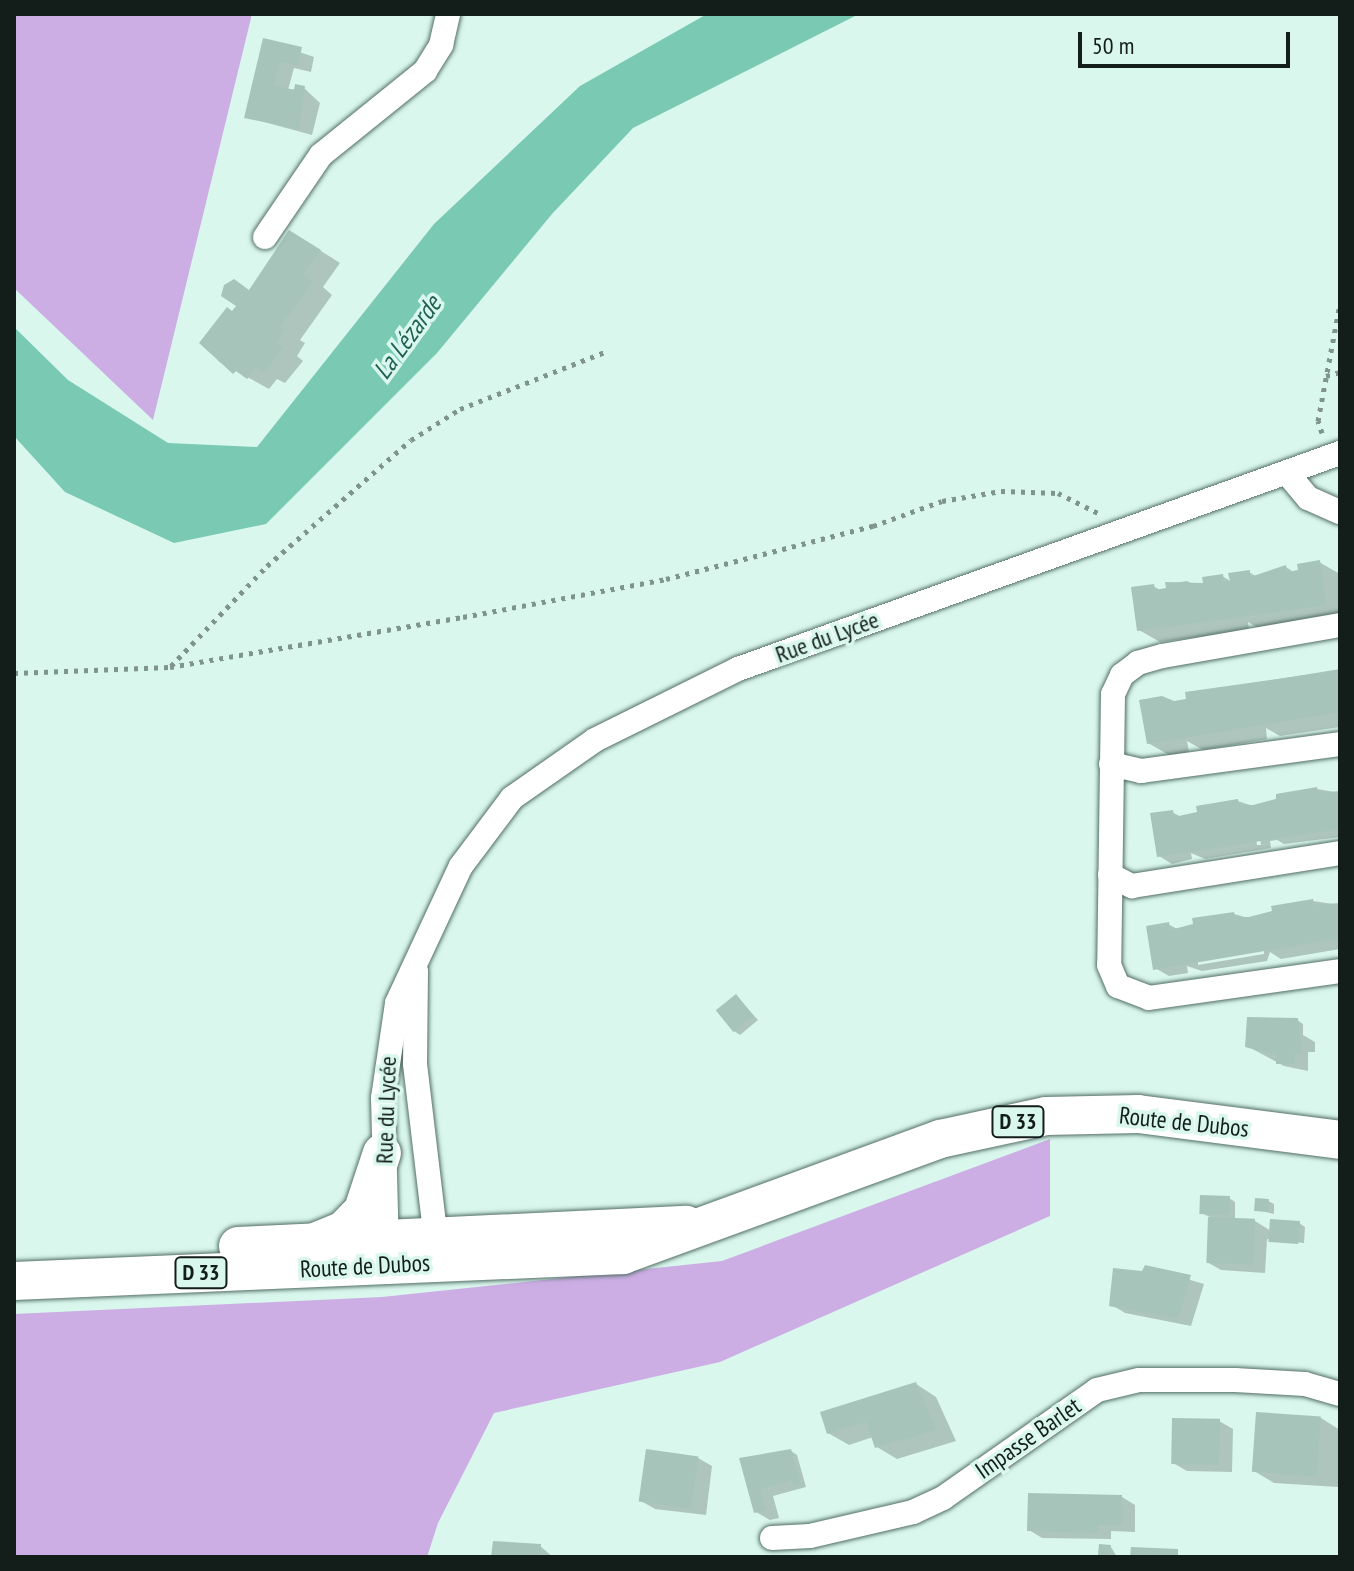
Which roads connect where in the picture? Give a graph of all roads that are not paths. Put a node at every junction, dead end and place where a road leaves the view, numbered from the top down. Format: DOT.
graph roads {
  1 [pos="448,14"];
  2 [pos="265,237"];
  3 [pos="1335,455"];
  4 [pos="1287,473"];
  5 [pos="1340,512"];
  6 [pos="1340,625"];
  7 [pos="1340,744"];
  8 [pos="1111,764"];
  9 [pos="1340,853"];
  10 [pos="1110,875"];
  11 [pos="416,960"];
  12 [pos="1340,971"];
  13 [pos="1340,1140"];
  14 [pos="382,1153"];
  15 [pos="315,1241"];
  16 [pos="437,1249"];
  17 [pos="388,1252"];
  18 [pos="14,1259"];
  19 [pos="14,1281"];
  20 [pos="1340,1394"];
  21 [pos="772,1538"];
  1 -- 2 [label="street"];
  3 -- 4 [label="street, Rue du Lycée"];
  4 -- 5 [label="street"];
  4 -- 11 [label="street, Rue du Lycée"];
  6 -- 8 [label="street"];
  7 -- 8 [label="street"];
  8 -- 10 [label="street"];
  9 -- 10 [label="street"];
  10 -- 12 [label="street"];
  11 -- 14 [label="street, Rue du Lycée"];
  11 -- 16 [label="street, Rue du Lycée"];
  13 -- 16 [label="main road, Route de Dubos / D 33"];
  14 -- 15 [label="main road"];
  14 -- 17 [label="street, Rue du Lycée"];
  15 -- 17 [label="main road, Route de Dubos / D 33"];
  15 -- 18 [label="main road, Route de Dubos / D 33"];
  16 -- 17 [label="main road, Route de Dubos / D 33"];
  17 -- 19 [label="main road, Route de Dubos / D 33"];
  20 -- 21 [label="street, Impasse Barlet"];
}
